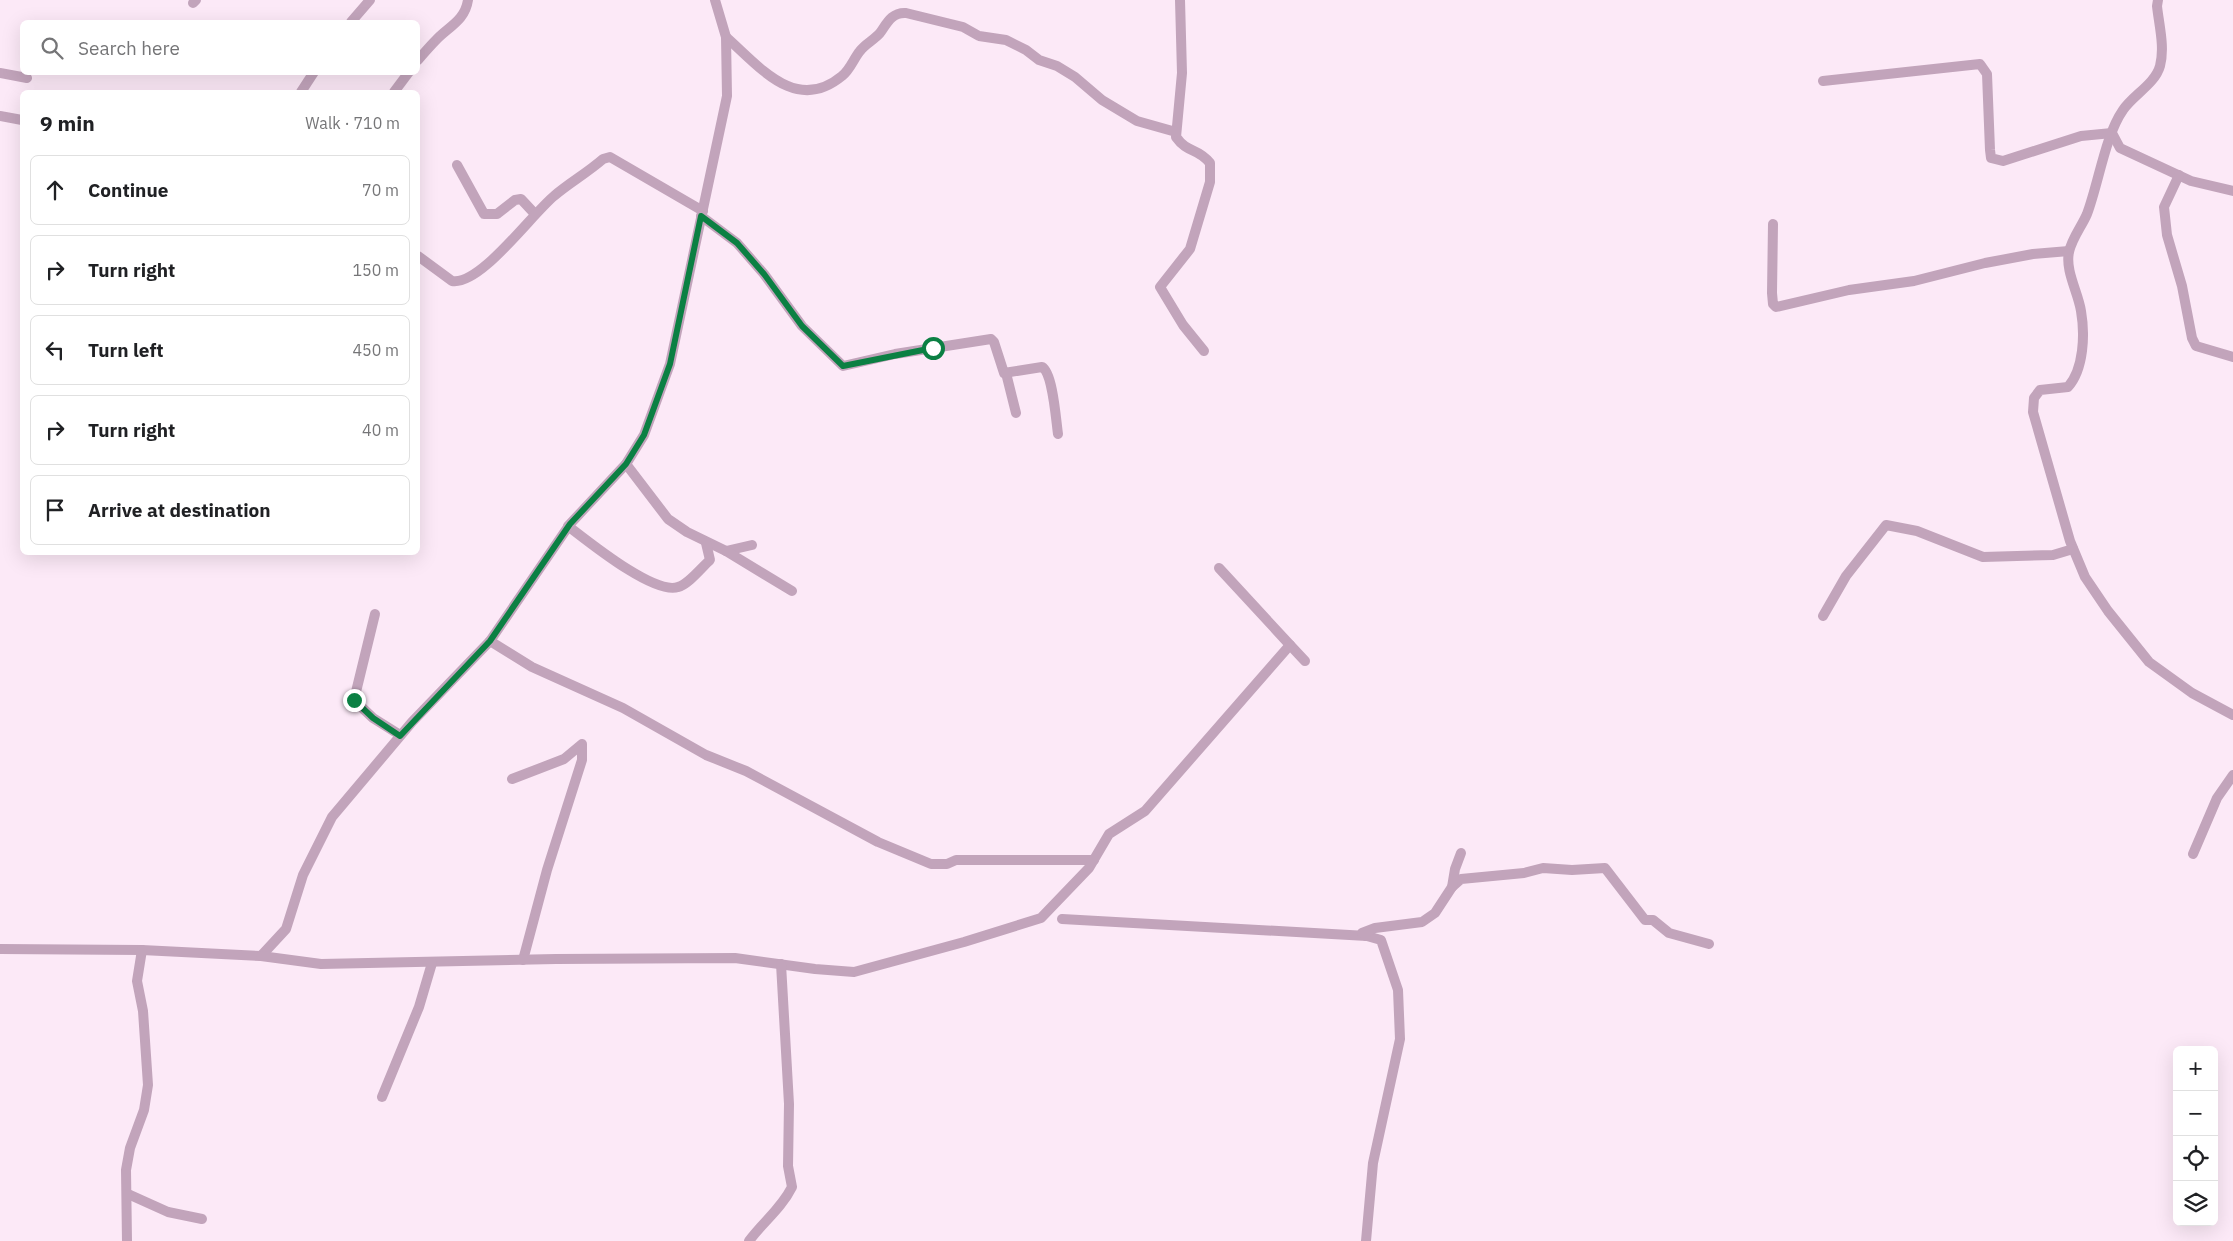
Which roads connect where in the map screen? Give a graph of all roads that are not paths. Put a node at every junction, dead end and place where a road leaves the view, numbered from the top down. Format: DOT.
graph roads {
  1 [pos="370,0"];
  2 [pos="468,0"];
  3 [pos="715,0"];
  4 [pos="1180,0"];
  5 [pos="2158,0"];
  6 [pos="353,20"];
  7 [pos="726,36"];
  8 [pos="420,58"];
  9 [pos="0,73"];
  10 [pos="312,75"];
  11 [pos="407,75"];
  12 [pos="27,78"];
  13 [pos="1823,81"];
  14 [pos="302,90"];
  15 [pos="396,90"];
  16 [pos="0,116"];
  17 [pos="20,120"];
  18 [pos="1176,132"];
  19 [pos="2112,133"];
  20 [pos="457,165"];
  21 [pos="2180,176"];
  22 [pos="2233,191"];
  23 [pos="702,213"];
  24 [pos="535,214"];
  25 [pos="1773,224"];
  26 [pos="2069,251"];
  27 [pos="420,257"];
  28 [pos="1204,351"];
  29 [pos="2233,357"];
  30 [pos="1006,373"];
  31 [pos="1016,413"];
  32 [pos="1058,434"];
  33 [pos="626,464"];
  34 [pos="568,526"];
  35 [pos="706,542"];
  36 [pos="752,545"];
  37 [pos="2073,549"];
  38 [pos="726,551"];
  39 [pos="1219,568"];
  40 [pos="792,591"];
  41 [pos="375,614"];
  42 [pos="1823,616"];
  43 [pos="490,641"];
  44 [pos="1290,645"];
  45 [pos="1306,661"];
  46 [pos="2233,715"];
  47 [pos="400,736"];
  48 [pos="2233,774"];
  49 [pos="512,779"];
  50 [pos="1461,852"];
  51 [pos="2193,854"];
  52 [pos="1094,860"];
  53 [pos="1452,887"];
  54 [pos="1062,919"];
  55 [pos="1367,936"];
  56 [pos="1709,944"];
  57 [pos="0,949"];
  58 [pos="142,950"];
  59 [pos="261,956"];
  60 [pos="523,960"];
  61 [pos="432,963"];
  62 [pos="782,964"];
  63 [pos="382,1097"];
  64 [pos="128,1194"];
  65 [pos="202,1219"];
  66 [pos="128,1241"];
  67 [pos="749,1241"];
  68 [pos="1366,1241"];
  1 -- 6 [label="street"];
  2 -- 8 [label="street"];
  3 -- 7 [label="street"];
  4 -- 18 [label="street"];
  5 -- 19 [label="street"];
  7 -- 18 [label="street"];
  7 -- 23 [label="street"];
  9 -- 12 [label="street"];
  10 -- 14 [label="street"];
  11 -- 15 [label="street"];
  13 -- 19 [label="street"];
  16 -- 17 [label="street"];
  18 -- 28 [label="street"];
  19 -- 21 [label="street"];
  19 -- 26 [label="street"];
  20 -- 24 [label="street"];
  21 -- 22 [label="street"];
  21 -- 29 [label="street"];
  23 -- 24 [label="street"];
  23 -- 30 [label="street"];
  23 -- 33 [label="street"];
  24 -- 27 [label="street"];
  25 -- 26 [label="street"];
  26 -- 37 [label="street"];
  30 -- 31 [label="street"];
  30 -- 32 [label="street"];
  33 -- 34 [label="street"];
  33 -- 35 [label="street"];
  34 -- 35 [label="street"];
  34 -- 43 [label="street"];
  35 -- 38 [label="street"];
  36 -- 38 [label="street"];
  37 -- 42 [label="street"];
  37 -- 46 [label="street"];
  38 -- 40 [label="street"];
  39 -- 44 [label="street"];
  41 -- 47 [label="street"];
  43 -- 47 [label="street"];
  43 -- 52 [label="street"];
  44 -- 45 [label="street"];
  44 -- 52 [label="street"];
  47 -- 59 [label="street"];
  48 -- 51 [label="street"];
  49 -- 60 [label="street"];
  50 -- 53 [label="street"];
  52 -- 62 [label="street"];
  53 -- 55 [label="street"];
  53 -- 56 [label="street"];
  54 -- 55 [label="street"];
  55 -- 68 [label="street"];
  57 -- 58 [label="street"];
  58 -- 59 [label="street"];
  58 -- 64 [label="street"];
  59 -- 61 [label="street"];
  60 -- 61 [label="street"];
  60 -- 62 [label="street"];
  61 -- 63 [label="street"];
  62 -- 67 [label="street"];
  64 -- 65 [label="street"];
  64 -- 66 [label="street"];
}
